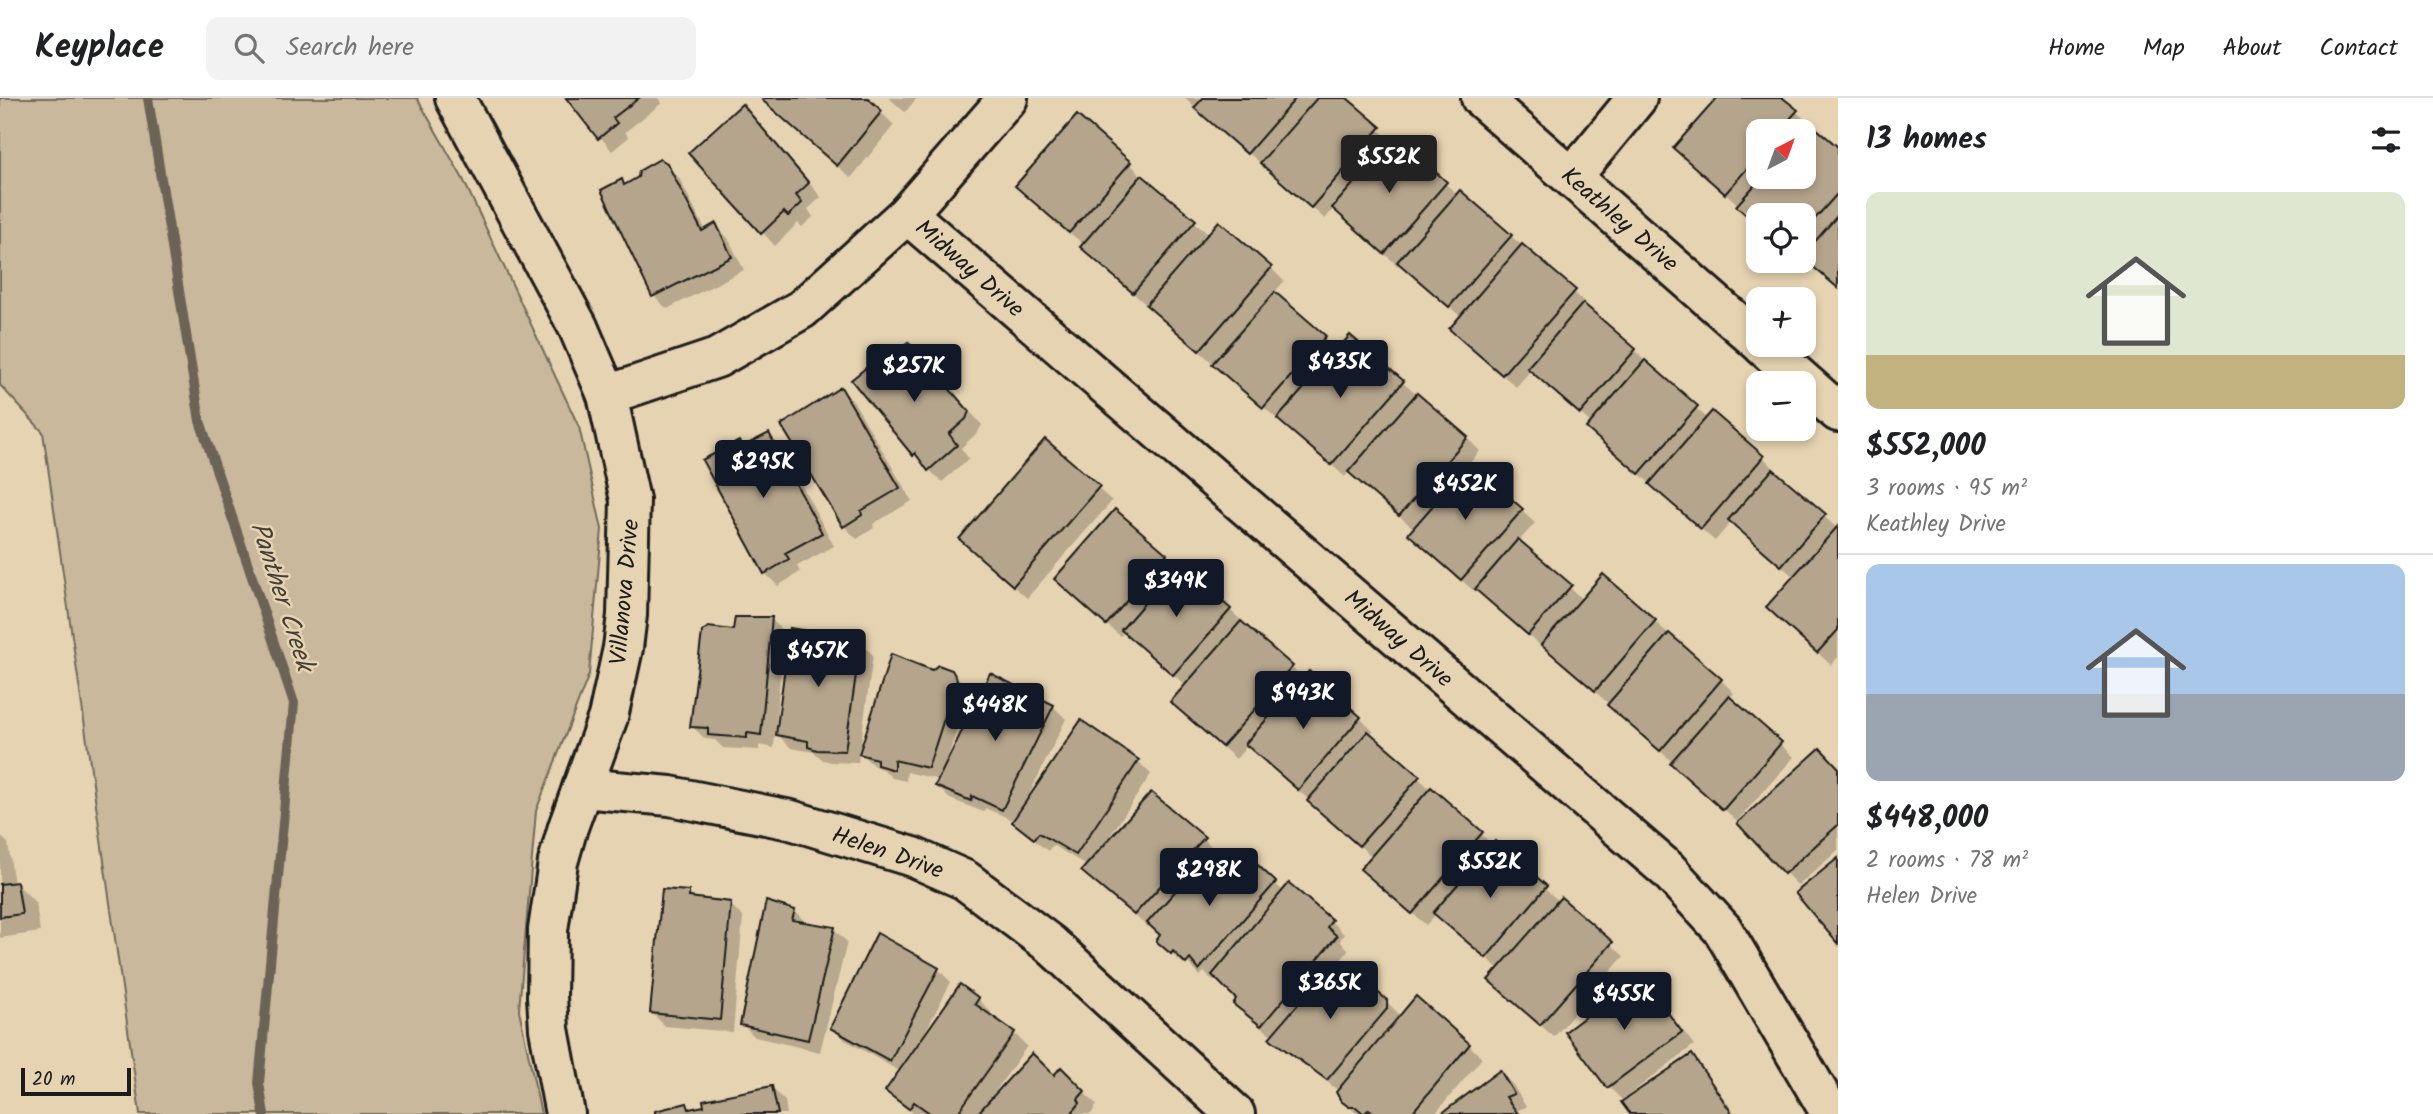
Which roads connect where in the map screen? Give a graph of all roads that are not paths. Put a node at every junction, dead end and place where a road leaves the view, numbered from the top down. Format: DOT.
graph roads {
  1 [pos="455,98"];
  2 [pos="1008,98"];
  3 [pos="1481,98"];
  4 [pos="1637,98"];
  5 [pos="1572,177"];
  6 [pos="907,214"];
  7 [pos="1746,330"];
  8 [pos="1777,357"];
  9 [pos="607,395"];
  10 [pos="1838,412"];
  11 [pos="582,788"];
  12 [pos="565,1114"];
  13 [pos="1235,1114"];
  14 [pos="1831,1114"];
  1 -- 9 [label="street, Villanova Drive"];
  2 -- 6 [label="street"];
  3 -- 5 [label="street, Keathley Drive"];
  4 -- 5 [label="street"];
  5 -- 7 [label="street, Keathley Drive"];
  6 -- 9 [label="street"];
  6 -- 14 [label="street, Midway Drive"];
  8 -- 10 [label="street, Keathley Drive"];
  9 -- 11 [label="street, Villanova Drive"];
  11 -- 12 [label="street, Villanova Drive"];
  11 -- 13 [label="street, Helen Drive"];
}
